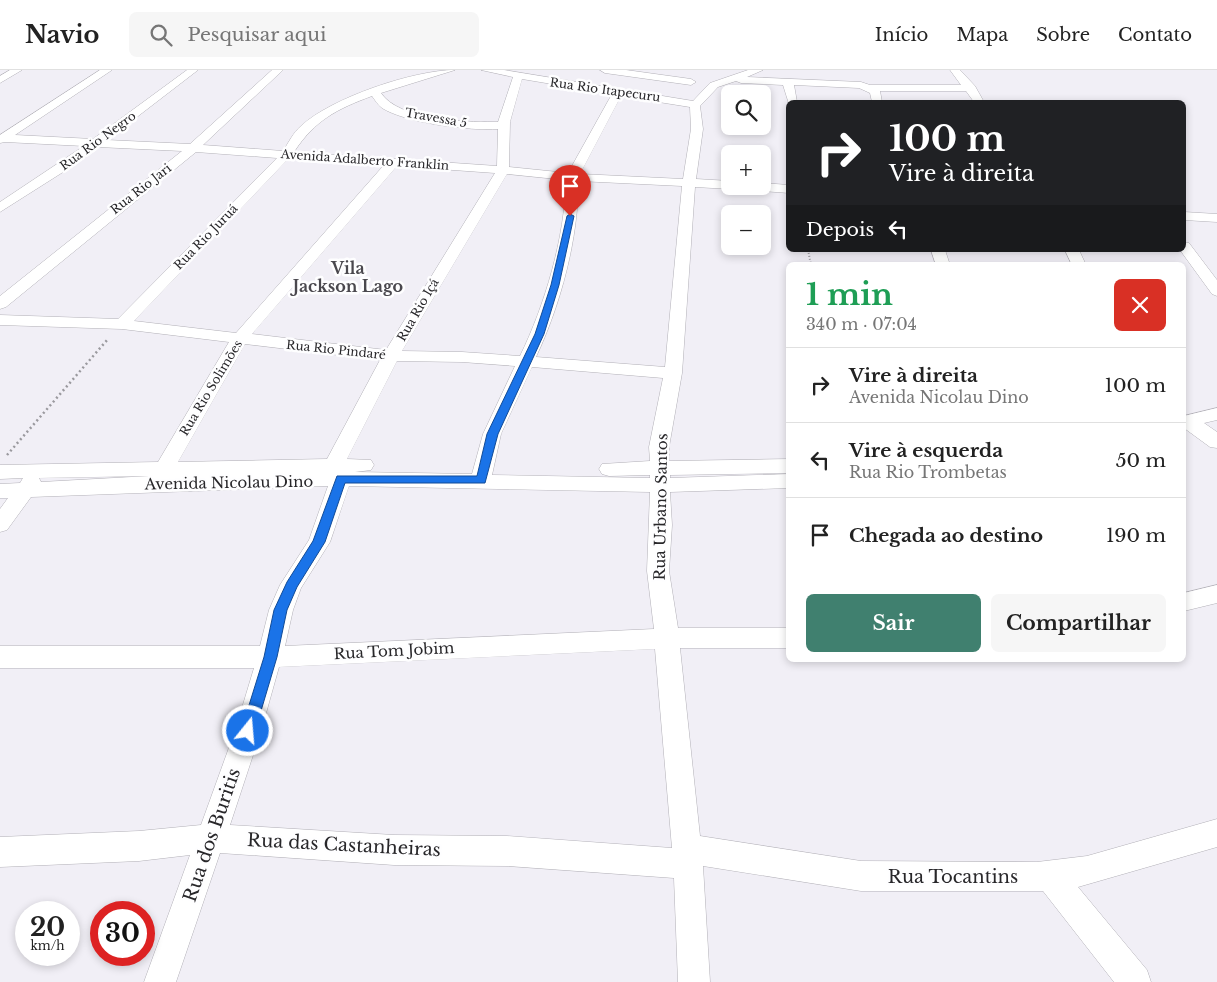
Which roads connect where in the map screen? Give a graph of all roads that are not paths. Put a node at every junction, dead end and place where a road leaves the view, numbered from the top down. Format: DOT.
graph roads {
  1 [pos="17,70"];
  2 [pos="107,70"];
  3 [pos="193,70"];
  4 [pos="278,70"];
  5 [pos="450,70"];
  6 [pos="486,70"];
  7 [pos="605,70"];
  8 [pos="758,70"];
  9 [pos="955,70"];
  10 [pos="518,77"];
  11 [pos="0,80"];
  12 [pos="727,81"];
  13 [pos="691,82"];
  14 [pos="788,82"];
  15 [pos="878,86"];
  16 [pos="971,88"];
  17 [pos="375,92"];
  18 [pos="618,92"];
  19 [pos="792,100"];
  20 [pos="878,100"];
  21 [pos="978,100"];
  22 [pos="695,105"];
  23 [pos="505,125"];
  24 [pos="1,139"];
  25 [pos="95,143"];
  26 [pos="193,148"];
  27 [pos="286,155"];
  28 [pos="394,162"];
  29 [pos="502,170"];
  30 [pos="572,177"];
  31 [pos="689,183"];
  32 [pos="721,185"];
  33 [pos="771,188"];
  34 [pos="786,189"];
  35 [pos="0,208"];
  36 [pos="1186,216"];
  37 [pos="1217,218"];
  38 [pos="1186,249"];
  39 [pos="1217,291"];
  40 [pos="0,304"];
  41 [pos="0,320"];
  42 [pos="122,324"];
  43 [pos="239,339"];
  44 [pos="392,356"];
  45 [pos="528,363"];
  46 [pos="673,373"];
  47 [pos="1217,414"];
  48 [pos="1186,422"];
  49 [pos="1213,435"];
  50 [pos="1186,440"];
  51 [pos="3,463"];
  52 [pos="786,466"];
  53 [pos="39,471"];
  54 [pos="337,472"];
  55 [pos="482,474"];
  56 [pos="160,476"];
  57 [pos="660,478"];
  58 [pos="786,481"];
  59 [pos="25,490"];
  60 [pos="0,491"];
  61 [pos="0,524"];
  62 [pos="1217,594"];
  63 [pos="1186,602"];
  64 [pos="667,638"];
  65 [pos="786,638"];
  66 [pos="0,657"];
  67 [pos="270,657"];
  68 [pos="1217,833"];
  69 [pos="212,838"];
  70 [pos="0,852"];
  71 [pos="687,856"];
  72 [pos="1050,876"];
  73 [pos="160,982"];
  74 [pos="694,982"];
  75 [pos="1135,982"];
  1 -- 11 [label="street"];
  2 -- 24 [label="street"];
  3 -- 25 [label="street, Rua Rio Negro"];
  4 -- 26 [label="street, Rua Rio Jari"];
  5 -- 17 [label="street, Rua Rio Juruá"];
  6 -- 10 [label="street, Rua Rio Itapecuru"];
  7 -- 13 [label="street"];
  8 -- 12 [label="street"];
  9 -- 16 [label="street"];
  10 -- 18 [label="street, Rua Rio Itapecuru"];
  10 -- 23 [label="street"];
  12 -- 14 [label="street"];
  12 -- 22 [label="street"];
  14 -- 15 [label="street"];
  14 -- 19 [label="street"];
  15 -- 16 [label="street"];
  15 -- 20 [label="street"];
  16 -- 21 [label="street"];
  17 -- 23 [label="street, Travessa 5"];
  17 -- 27 [label="street, Rua Rio Juruá"];
  18 -- 22 [label="street, Rua Rio Itapecuru"];
  18 -- 30 [label="street"];
  22 -- 31 [label="street, Rua Urbano Santos"];
  23 -- 29 [label="street"];
  24 -- 25 [label="street, Avenida Adalberto Franklin"];
  25 -- 26 [label="street, Avenida Adalberto Franklin"];
  25 -- 35 [label="street, Rua Rio Negro"];
  26 -- 27 [label="street, Avenida Adalberto Franklin"];
  26 -- 40 [label="street, Rua Rio Jari"];
  27 -- 28 [label="street, Avenida Adalberto Franklin"];
  27 -- 42 [label="street, Rua Rio Juruá"];
  28 -- 29 [label="street, Avenida Adalberto Franklin"];
  28 -- 43 [label="street, Rua Rio Solimões"];
  29 -- 30 [label="street, Avenida Adalberto Franklin"];
  29 -- 44 [label="street, Rua Rio Içá"];
  30 -- 31 [label="street, Avenida Adalberto Franklin"];
  30 -- 45 [label="street"];
  31 -- 32 [label="street, Avenida Adalberto Franklin"];
  31 -- 46 [label="street, Rua Urbano Santos"];
  33 -- 34 [label="street"];
  36 -- 37 [label="street"];
  38 -- 39 [label="street"];
  41 -- 42 [label="street, Rua Rio Pindaré"];
  42 -- 43 [label="street, Rua Rio Pindaré"];
  43 -- 44 [label="street, Rua Rio Pindaré"];
  43 -- 56 [label="street, Rua Rio Solimões"];
  44 -- 45 [label="street, Rua Rio Pindaré"];
  44 -- 54 [label="street, Rua Rio Içá"];
  45 -- 46 [label="street, Rua Rio Pindaré"];
  45 -- 55 [label="street"];
  46 -- 57 [label="street, Rua Urbano Santos"];
  47 -- 48 [label="street"];
  48 -- 49 [label="street"];
  49 -- 50 [label="street"];
  51 -- 53 [label="street, Avenida Nicolau Dino"];
  52 -- 57 [label="street, Avenida Nicolau Dino"];
  53 -- 56 [label="street, Avenida Nicolau Dino"];
  53 -- 59 [label="street"];
  54 -- 55 [label="street, Avenida Nicolau Dino"];
  54 -- 56 [label="street, Avenida Nicolau Dino"];
  54 -- 67 [label="street, Rua dos Buritis"];
  55 -- 57 [label="street, Avenida Nicolau Dino"];
  56 -- 59 [label="street, Avenida Nicolau Dino"];
  57 -- 58 [label="street, Avenida Nicolau Dino"];
  57 -- 64 [label="street, Rua Urbano Santos"];
  59 -- 60 [label="street, Avenida Nicolau Dino"];
  59 -- 61 [label="street"];
  62 -- 63 [label="street"];
  64 -- 65 [label="street, Rua Tom Jobim"];
  64 -- 67 [label="street, Rua Tom Jobim"];
  64 -- 71 [label="street, Rua Urbano Santos"];
  66 -- 67 [label="street, Rua Tom Jobim"];
  67 -- 69 [label="street, Rua dos Buritis"];
  68 -- 72 [label="street, Rua Tocantins"];
  69 -- 70 [label="street, Rua das Castanheiras"];
  69 -- 71 [label="street, Rua das Castanheiras"];
  69 -- 73 [label="street, Rua dos Buritis"];
  71 -- 72 [label="street, Rua Tocantins"];
  71 -- 74 [label="street, Rua Urbano Santos"];
  72 -- 75 [label="street"];
}
